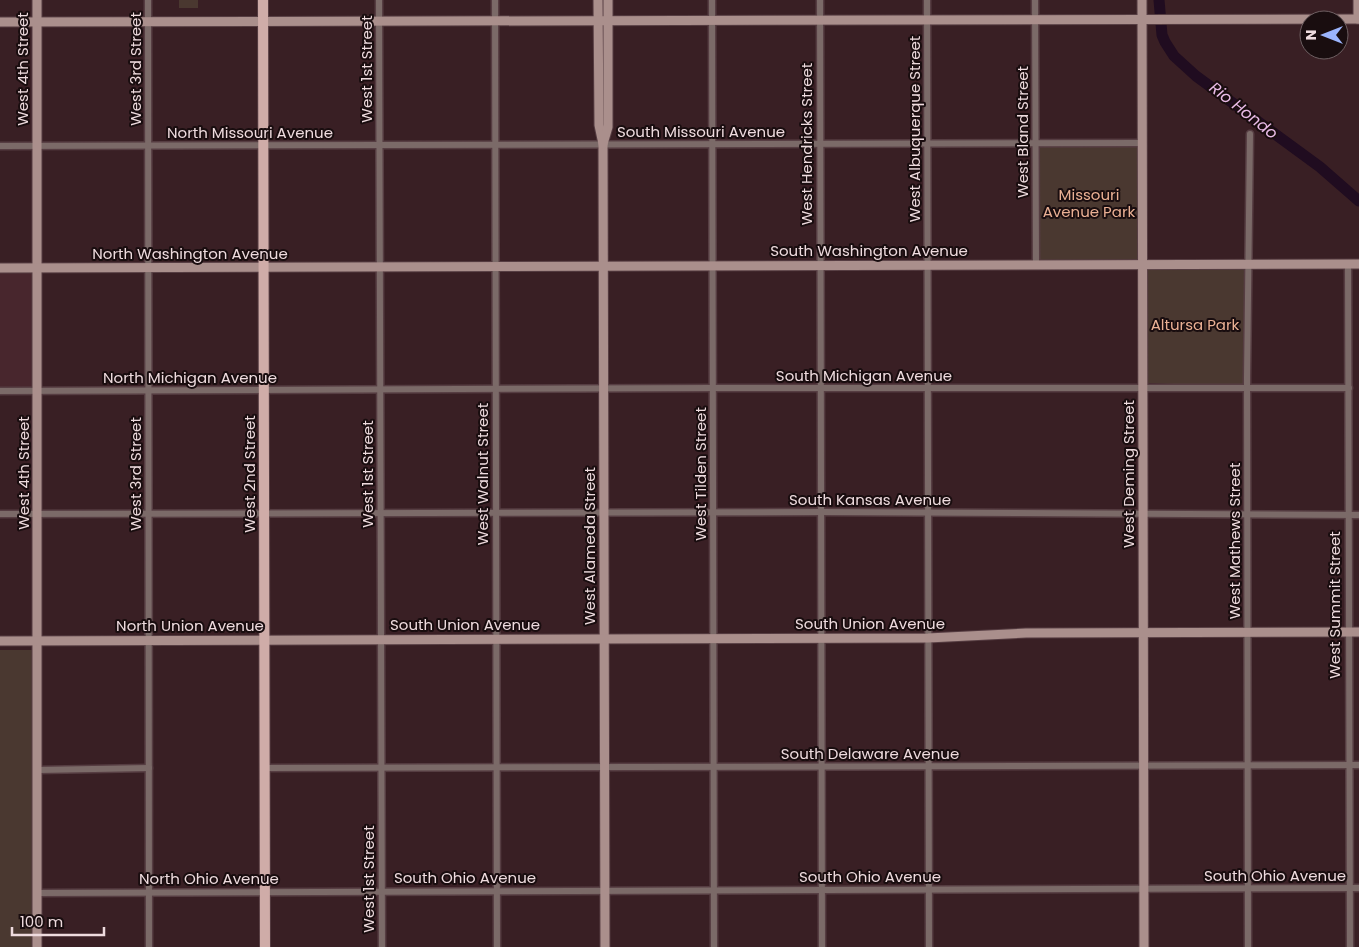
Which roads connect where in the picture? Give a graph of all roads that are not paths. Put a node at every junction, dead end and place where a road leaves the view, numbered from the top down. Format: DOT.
graph roads {
  1 [pos="37,0"];
  2 [pos="148,0"];
  3 [pos="263,0"];
  4 [pos="379,0"];
  5 [pos="495,0"];
  6 [pos="598,0"];
  7 [pos="608,0"];
  8 [pos="712,0"];
  9 [pos="820,0"];
  10 [pos="927,0"];
  11 [pos="1035,0"];
  12 [pos="1142,0"];
  13 [pos="1358,0"];
  14 [pos="1035,18"];
  15 [pos="1142,18"];
  16 [pos="598,19"];
  17 [pos="608,19"];
  18 [pos="820,19"];
  19 [pos="927,19"];
  20 [pos="1358,19"];
  21 [pos="379,20"];
  22 [pos="495,20"];
  23 [pos="712,20"];
  24 [pos="263,21"];
  25 [pos="0,22"];
  26 [pos="37,22"];
  27 [pos="148,22"];
  28 [pos="1250,134"];
  29 [pos="927,143"];
  30 [pos="1035,143"];
  31 [pos="1142,143"];
  32 [pos="603,144"];
  33 [pos="713,144"];
  34 [pos="820,144"];
  35 [pos="264,145"];
  36 [pos="380,145"];
  37 [pos="495,145"];
  38 [pos="0,146"];
  39 [pos="37,146"];
  40 [pos="148,146"];
  41 [pos="1036,264"];
  42 [pos="1142,264"];
  43 [pos="1248,264"];
  44 [pos="1348,264"];
  45 [pos="1359,264"];
  46 [pos="820,265"];
  47 [pos="928,265"];
  48 [pos="380,266"];
  49 [pos="495,266"];
  50 [pos="603,266"];
  51 [pos="713,266"];
  52 [pos="264,267"];
  53 [pos="0,268"];
  54 [pos="38,268"];
  55 [pos="149,268"];
  56 [pos="1247,387"];
  57 [pos="713,388"];
  58 [pos="928,388"];
  59 [pos="1142,388"];
  60 [pos="1349,388"];
  61 [pos="820,389"];
  62 [pos="149,390"];
  63 [pos="265,390"];
  64 [pos="380,390"];
  65 [pos="496,390"];
  66 [pos="603,390"];
  67 [pos="0,391"];
  68 [pos="38,391"];
  69 [pos="380,512"];
  70 [pos="496,512"];
  71 [pos="714,512"];
  72 [pos="821,512"];
  73 [pos="928,512"];
  74 [pos="265,513"];
  75 [pos="604,513"];
  76 [pos="0,514"];
  77 [pos="38,514"];
  78 [pos="149,514"];
  79 [pos="1143,514"];
  80 [pos="1248,514"];
  81 [pos="1349,514"];
  82 [pos="1359,514"];
  83 [pos="1349,632"];
  84 [pos="1359,632"];
  85 [pos="1143,633"];
  86 [pos="1248,633"];
  87 [pos="604,638"];
  88 [pos="714,638"];
  89 [pos="821,638"];
  90 [pos="928,638"];
  91 [pos="381,639"];
  92 [pos="496,639"];
  93 [pos="149,640"];
  94 [pos="265,640"];
  95 [pos="0,641"];
  96 [pos="37,641"];
  97 [pos="1248,765"];
  98 [pos="1349,765"];
  99 [pos="1359,765"];
  100 [pos="714,766"];
  101 [pos="821,766"];
  102 [pos="928,766"];
  103 [pos="1143,766"];
  104 [pos="496,767"];
  105 [pos="604,767"];
  106 [pos="149,768"];
  107 [pos="265,768"];
  108 [pos="381,768"];
  109 [pos="38,770"];
  110 [pos="1350,888"];
  111 [pos="1359,888"];
  112 [pos="821,889"];
  113 [pos="1143,889"];
  114 [pos="1248,889"];
  115 [pos="604,890"];
  116 [pos="714,890"];
  117 [pos="929,890"];
  118 [pos="381,891"];
  119 [pos="497,891"];
  120 [pos="148,892"];
  121 [pos="265,892"];
  122 [pos="37,893"];
  123 [pos="37,947"];
  124 [pos="149,947"];
  125 [pos="265,947"];
  126 [pos="382,947"];
  127 [pos="497,947"];
  128 [pos="604,947"];
  129 [pos="714,947"];
  130 [pos="822,947"];
  131 [pos="929,947"];
  132 [pos="1144,947"];
  133 [pos="1248,947"];
  134 [pos="1350,947"];
  1 -- 26 [label="street, West 4th Street"];
  2 -- 27 [label="street, West 3rd Street"];
  3 -- 24 [label="main road, West 2nd Street"];
  4 -- 21 [label="street, West 1st Street"];
  5 -- 22 [label="street, West Walnut Street"];
  6 -- 16 [label="street, West Alameda Street"];
  7 -- 17 [label="street, West Alameda Street"];
  8 -- 23 [label="street, West Tilden Street"];
  9 -- 18 [label="street, West Hendricks Street"];
  10 -- 19 [label="street, West Albuquerque Street"];
  11 -- 14 [label="street, West Bland Street"];
  12 -- 15 [label="street, West Deming Street"];
  13 -- 20 [label="street"];
  14 -- 15 [label="street"];
  14 -- 19 [label="street"];
  14 -- 30 [label="street, West Bland Street"];
  15 -- 20 [label="street"];
  15 -- 31 [label="street, West Deming Street"];
  16 -- 17 [label="street"];
  16 -- 22 [label="street"];
  16 -- 32 [label="street, West Alameda Street"];
  17 -- 23 [label="street"];
  17 -- 32 [label="street, West Alameda Street"];
  18 -- 19 [label="street"];
  18 -- 23 [label="street"];
  18 -- 34 [label="street, West Hendricks Street"];
  19 -- 29 [label="street, West Albuquerque Street"];
  21 -- 22 [label="street"];
  21 -- 24 [label="street"];
  21 -- 36 [label="street, West 1st Street"];
  22 -- 37 [label="street, West Walnut Street"];
  23 -- 33 [label="street, West Tilden Street"];
  24 -- 27 [label="street"];
  24 -- 35 [label="main road, West 2nd Street"];
  25 -- 26 [label="street"];
  26 -- 27 [label="street"];
  26 -- 39 [label="street, West 4th Street"];
  27 -- 40 [label="street, West 3rd Street"];
  28 -- 43 [label="street, West Mathews Street"];
  29 -- 30 [label="street, South Missouri Avenue"];
  29 -- 34 [label="street, South Missouri Avenue"];
  29 -- 47 [label="street, West Albuquerque Street"];
  30 -- 31 [label="street, South Missouri Avenue"];
  30 -- 41 [label="street, West Bland Street"];
  31 -- 42 [label="street, West Deming Street"];
  32 -- 33 [label="street, South Missouri Avenue"];
  32 -- 37 [label="street, South Missouri Avenue"];
  32 -- 50 [label="street, West Alameda Street"];
  33 -- 34 [label="street, South Missouri Avenue"];
  33 -- 51 [label="street, West Tilden Street"];
  34 -- 46 [label="street, West Hendricks Street"];
  35 -- 36 [label="street, North Missouri Avenue"];
  35 -- 40 [label="street, North Missouri Avenue"];
  35 -- 52 [label="main road, West 2nd Street"];
  36 -- 37 [label="street, South Missouri Avenue"];
  36 -- 48 [label="street, West 1st Street"];
  37 -- 49 [label="street, West Walnut Street"];
  38 -- 39 [label="street, North Missouri Avenue"];
  39 -- 40 [label="street, North Missouri Avenue"];
  39 -- 54 [label="street, West 4th Street"];
  40 -- 55 [label="street, West 3rd Street"];
  41 -- 42 [label="street, South Washington Avenue"];
  41 -- 47 [label="street, South Washington Avenue"];
  42 -- 43 [label="street, South Washington Avenue"];
  42 -- 59 [label="street, West Deming Street"];
  43 -- 44 [label="street, South Washington Avenue"];
  43 -- 56 [label="street, West Mathews Street"];
  44 -- 45 [label="street, South Washington Avenue"];
  44 -- 60 [label="street, West Summit Street"];
  46 -- 47 [label="street, South Washington Avenue"];
  46 -- 51 [label="street, South Washington Avenue"];
  46 -- 61 [label="street, West Hendricks Street"];
  47 -- 58 [label="street, West Albuquerque Street"];
  48 -- 49 [label="street, South Washington Avenue"];
  48 -- 52 [label="street, North Washington Avenue"];
  48 -- 64 [label="street, West 1st Street"];
  49 -- 50 [label="street, South Washington Avenue"];
  49 -- 65 [label="street, West Walnut Street"];
  50 -- 51 [label="street, South Washington Avenue"];
  50 -- 66 [label="street, West Alameda Street"];
  51 -- 57 [label="street, West Tilden Street"];
  52 -- 55 [label="street, North Washington Avenue"];
  52 -- 63 [label="main road, West 2nd Street"];
  53 -- 54 [label="street, North Washington Avenue"];
  54 -- 55 [label="street, North Washington Avenue"];
  54 -- 68 [label="street, West 4th Street"];
  55 -- 62 [label="street, West 3rd Street"];
  56 -- 59 [label="street, South Michigan Avenue"];
  56 -- 60 [label="street, South Michigan Avenue"];
  56 -- 80 [label="street, West Mathews Street"];
  57 -- 61 [label="street, South Michigan Avenue"];
  57 -- 66 [label="street, South Michigan Avenue"];
  57 -- 71 [label="street, West Tilden Street"];
  58 -- 59 [label="street, South Michigan Avenue"];
  58 -- 61 [label="street, South Michigan Avenue"];
  58 -- 73 [label="street, West Albuquerque Street"];
  59 -- 79 [label="street, West Deming Street"];
  60 -- 81 [label="street, West Summit Street"];
  61 -- 72 [label="street, West Hendricks Street"];
  62 -- 63 [label="street, North Michigan Avenue"];
  62 -- 68 [label="street, North Michigan Avenue"];
  62 -- 78 [label="street, West 3rd Street"];
  63 -- 64 [label="street, North Michigan Avenue"];
  63 -- 74 [label="main road, West 2nd Street"];
  64 -- 65 [label="street, South Michigan Avenue"];
  64 -- 69 [label="street, West 1st Street"];
  65 -- 66 [label="street, South Michigan Avenue"];
  65 -- 70 [label="street, West Walnut Street"];
  66 -- 75 [label="street, West Alameda Street"];
  67 -- 68 [label="street, North Michigan Avenue"];
  68 -- 77 [label="street, West 4th Street"];
  69 -- 70 [label="street, South Kansas Avenue"];
  69 -- 74 [label="street, South Kansas Avenue"];
  69 -- 91 [label="street, West 1st Street"];
  70 -- 75 [label="street, South Kansas Avenue"];
  70 -- 92 [label="street, West Walnut Street"];
  71 -- 72 [label="street, South Kansas Avenue"];
  71 -- 75 [label="street, South Kansas Avenue"];
  71 -- 88 [label="street, West Tilden Street"];
  72 -- 73 [label="street, South Kansas Avenue"];
  72 -- 89 [label="street, West Hendricks Street"];
  73 -- 79 [label="street, South Kansas Avenue"];
  73 -- 90 [label="street, West Albuquerque Street"];
  74 -- 78 [label="street, South Kansas Avenue"];
  74 -- 94 [label="main road, West 2nd Street"];
  75 -- 87 [label="street, West Alameda Street"];
  76 -- 77 [label="street, South Kansas Avenue"];
  77 -- 78 [label="street, South Kansas Avenue"];
  77 -- 96 [label="street, West 4th Street"];
  78 -- 93 [label="street, West 3rd Street"];
  79 -- 80 [label="street, South Kansas Avenue"];
  79 -- 85 [label="street, West Deming Street"];
  80 -- 81 [label="street, South Kansas Avenue"];
  80 -- 86 [label="street, West Mathews Street"];
  81 -- 82 [label="street, South Kansas Avenue"];
  81 -- 83 [label="street, West Summit Street"];
  83 -- 84 [label="street, South Union Avenue"];
  83 -- 86 [label="street, South Union Avenue"];
  83 -- 98 [label="street, West Summit Street"];
  85 -- 86 [label="street, South Union Avenue"];
  85 -- 90 [label="street, South Union Avenue"];
  85 -- 103 [label="street, West Deming Street"];
  86 -- 97 [label="street, West Mathews Street"];
  87 -- 88 [label="street, South Union Avenue"];
  87 -- 92 [label="street, South Union Avenue"];
  87 -- 105 [label="street, West Alameda Street"];
  88 -- 89 [label="street, South Union Avenue"];
  88 -- 100 [label="street, West Tilden Street"];
  89 -- 90 [label="street, South Union Avenue"];
  89 -- 101 [label="street, West Hendricks Street"];
  90 -- 102 [label="street, West Albuquerque Street"];
  91 -- 92 [label="street, South Union Avenue"];
  91 -- 94 [label="street, North Union Avenue"];
  91 -- 108 [label="street, West 1st Street"];
  92 -- 104 [label="street, West Walnut Street"];
  93 -- 94 [label="street, North Union Avenue"];
  93 -- 96 [label="street, North Union Avenue"];
  93 -- 106 [label="street, West 3rd Street"];
  94 -- 107 [label="main road, West 2nd Street"];
  95 -- 96 [label="street, North Union Avenue"];
  96 -- 109 [label="street, West 4th Street"];
  97 -- 98 [label="street, South Delaware Avenue"];
  97 -- 103 [label="street, South Delaware Avenue"];
  97 -- 114 [label="street, West Mathews Street"];
  98 -- 99 [label="street, South Delaware Avenue"];
  98 -- 110 [label="street, West Summit Street"];
  100 -- 101 [label="street, South Delaware Avenue"];
  100 -- 105 [label="street, South Delaware Avenue"];
  100 -- 116 [label="street, West Tilden Street"];
  101 -- 102 [label="street, South Delaware Avenue"];
  101 -- 112 [label="street, West Hendricks Street"];
  102 -- 103 [label="street, South Delaware Avenue"];
  102 -- 117 [label="street, West Albuquerque Street"];
  103 -- 113 [label="street, West Deming Street"];
  104 -- 105 [label="street, South Delaware Avenue"];
  104 -- 108 [label="street, South Delaware Avenue"];
  104 -- 119 [label="street, West Walnut Street"];
  105 -- 115 [label="street, West Alameda Street"];
  106 -- 109 [label="street"];
  106 -- 120 [label="street, West 3rd Street"];
  107 -- 108 [label="street, South Delaware Avenue"];
  107 -- 121 [label="main road, West 2nd Street"];
  108 -- 118 [label="street, West 1st Street"];
  109 -- 122 [label="street, West 4th Street"];
  110 -- 111 [label="street, South Ohio Avenue"];
  110 -- 114 [label="street, South Ohio Avenue"];
  110 -- 134 [label="street, West Summit Street"];
  112 -- 116 [label="street, South Ohio Avenue"];
  112 -- 117 [label="street, South Ohio Avenue"];
  112 -- 130 [label="street, West Hendricks Street"];
  113 -- 114 [label="street, South Ohio Avenue"];
  113 -- 117 [label="street, South Ohio Avenue"];
  113 -- 132 [label="street, West Deming Street"];
  114 -- 133 [label="street, West Mathews Street"];
  115 -- 116 [label="street, South Ohio Avenue"];
  115 -- 119 [label="street, South Ohio Avenue"];
  115 -- 128 [label="street, West Alameda Street"];
  116 -- 129 [label="street, West Tilden Street"];
  117 -- 131 [label="street, West Albuquerque Street"];
  118 -- 119 [label="street, South Ohio Avenue"];
  118 -- 121 [label="street, North Ohio Avenue"];
  118 -- 126 [label="street, West 1st Street"];
  119 -- 127 [label="street, West Walnut Street"];
  120 -- 121 [label="street, North Ohio Avenue"];
  120 -- 122 [label="street, North Ohio Avenue"];
  120 -- 124 [label="street, West 3rd Street"];
  121 -- 125 [label="main road, West 2nd Street"];
  122 -- 123 [label="street, West 4th Street"];
}
